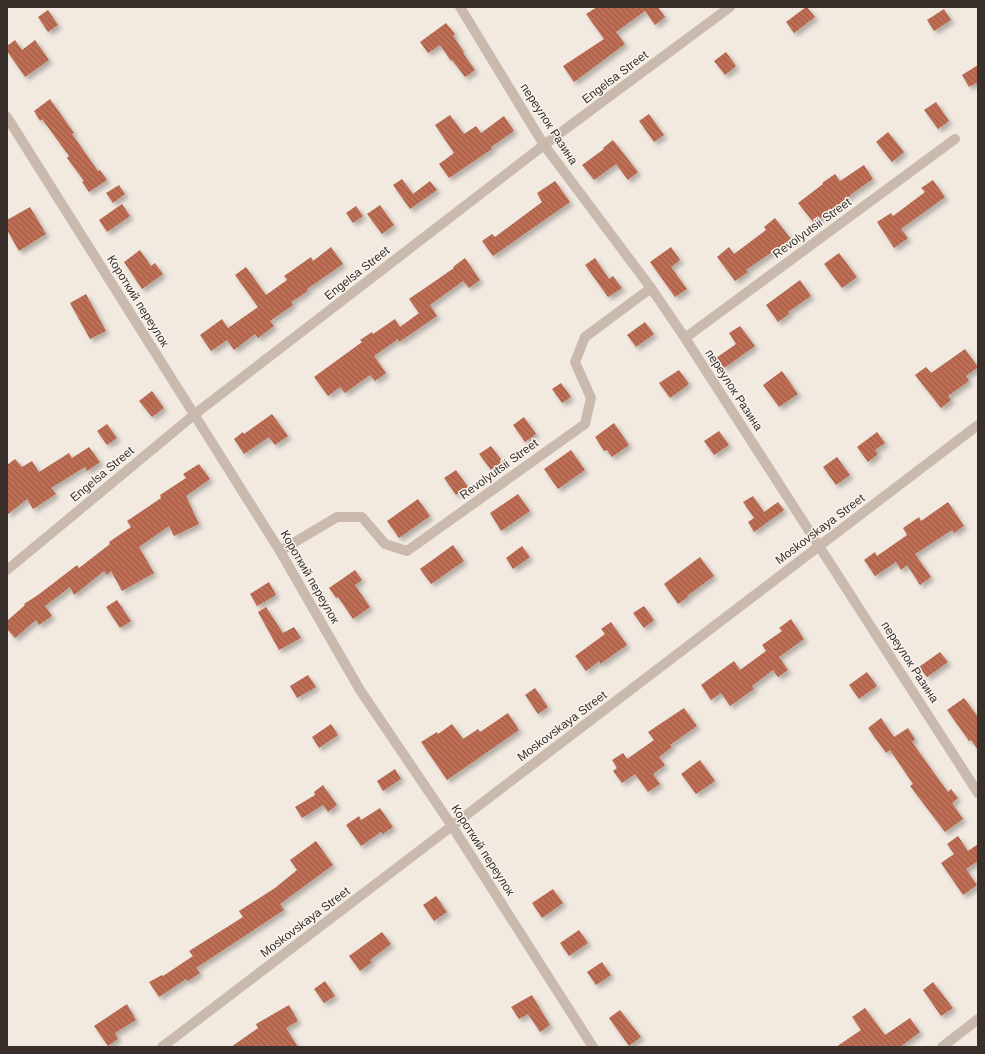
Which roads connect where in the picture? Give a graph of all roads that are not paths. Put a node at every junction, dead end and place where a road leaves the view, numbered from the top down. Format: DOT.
graph roads {
  1 [pos="460,7"];
  2 [pos="730,7"];
  3 [pos="7,117"];
  4 [pos="954,139"];
  5 [pos="544,145"];
  6 [pos="651,288"];
  7 [pos="685,338"];
  8 [pos="195,414"];
  9 [pos="978,424"];
  10 [pos="819,545"];
  11 [pos="280,550"];
  12 [pos="7,570"];
  13 [pos="978,793"];
  14 [pos="452,826"];
  15 [pos="978,1019"];
  16 [pos="162,1047"];
  17 [pos="593,1047"];
  18 [pos="942,1047"];
  1 -- 5 [label="street, переулок Разина"];
  2 -- 5 [label="street, Engelsa Street"];
  3 -- 8 [label="street, Короткий переулок"];
  4 -- 7 [label="street, Revolyutsii Street"];
  5 -- 6 [label="street, переулок Разина"];
  5 -- 8 [label="street, Engelsa Street"];
  6 -- 7 [label="street, переулок Разина"];
  6 -- 11 [label="street, Revolyutsii Street"];
  7 -- 10 [label="street, переулок Разина"];
  8 -- 11 [label="street, Короткий переулок"];
  8 -- 12 [label="street, Engelsa Street"];
  9 -- 10 [label="street, Moskovskaya Street"];
  10 -- 13 [label="street, переулок Разина"];
  10 -- 14 [label="street, Moskovskaya Street"];
  11 -- 14 [label="street, Короткий переулок"];
  14 -- 16 [label="street, Moskovskaya Street"];
  14 -- 17 [label="street, Короткий переулок"];
  15 -- 18 [label="street"];
}
